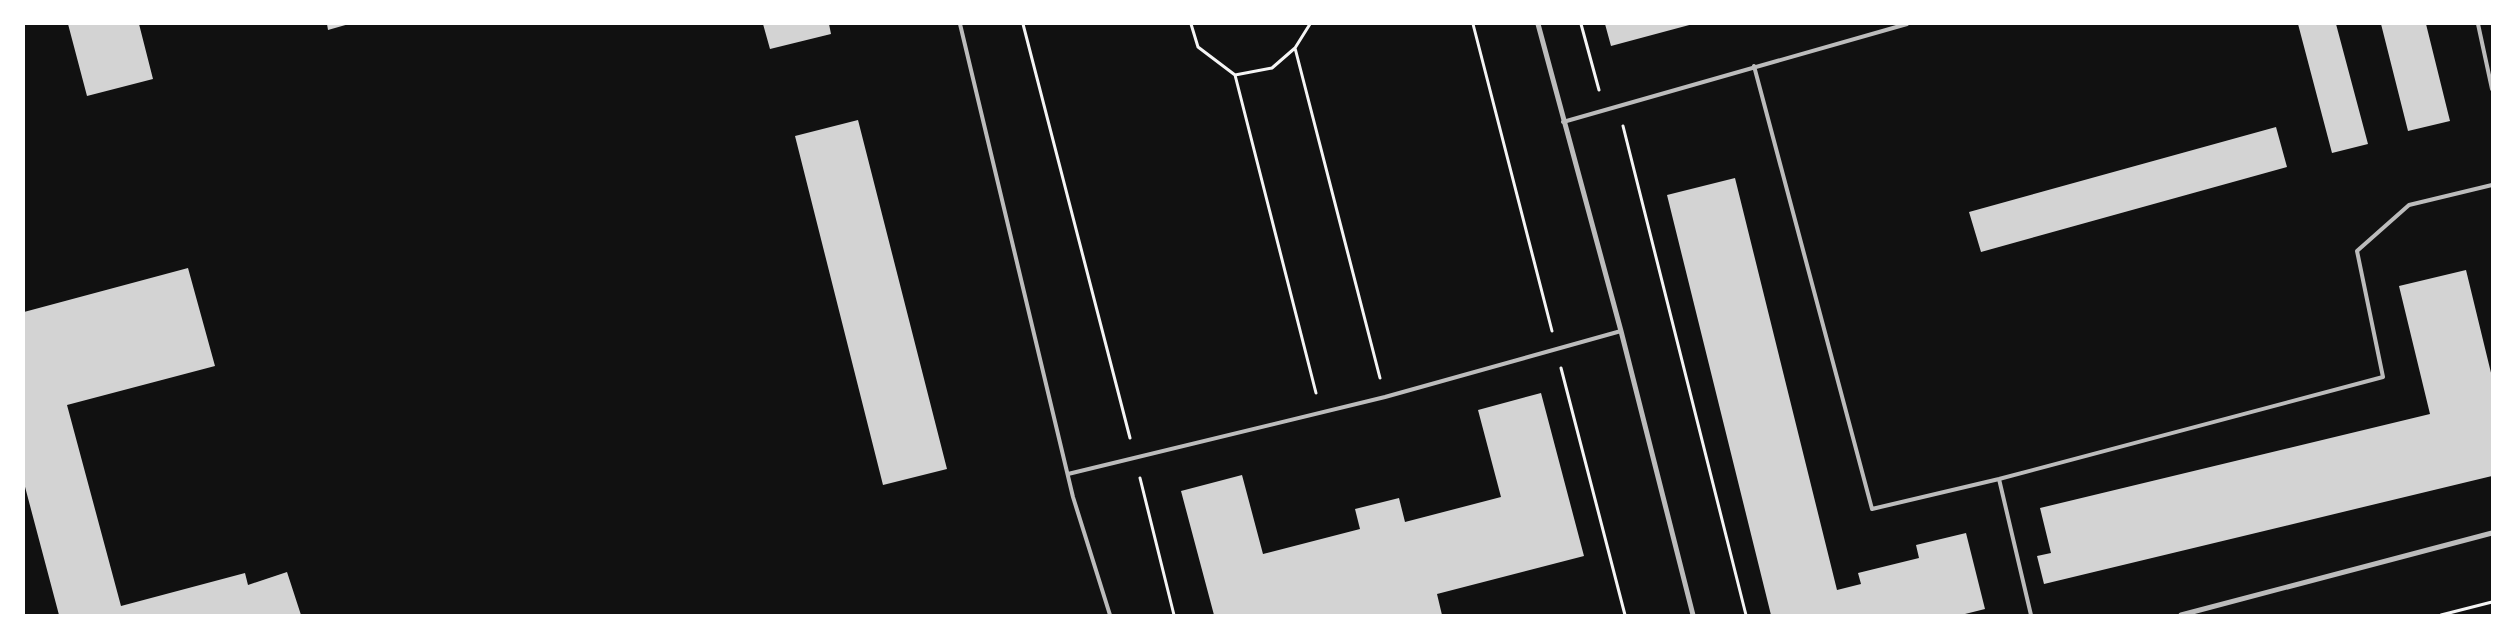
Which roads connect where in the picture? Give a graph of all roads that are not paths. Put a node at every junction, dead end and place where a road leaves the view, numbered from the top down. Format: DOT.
graph roads {
  1 [pos="960,24"];
  2 [pos="1538,24"];
  3 [pos="1907,24"];
  4 [pos="2478,24"];
  5 [pos="1754,66"];
  6 [pos="2492,89"];
  7 [pos="1563,122"];
  8 [pos="2492,185"];
  9 [pos="1620,331"];
  10 [pos="1068,474"];
  11 [pos="1999,480"];
  12 [pos="2492,533"];
  13 [pos="1110,615"];
  14 [pos="1693,615"];
  15 [pos="2031,615"];
  16 [pos="2181,615"];
  1 -- 10 [label="lane"];
  2 -- 7 [label="street"];
  3 -- 5 [label="lane"];
  4 -- 6 [label="lane"];
  5 -- 7 [label="lane"];
  5 -- 11 [label="lane"];
  7 -- 9 [label="street"];
  8 -- 11 [label="lane"];
  9 -- 10 [label="lane"];
  9 -- 14 [label="street"];
  10 -- 13 [label="lane"];
  11 -- 15 [label="lane"];
  12 -- 16 [label="street"];
}
